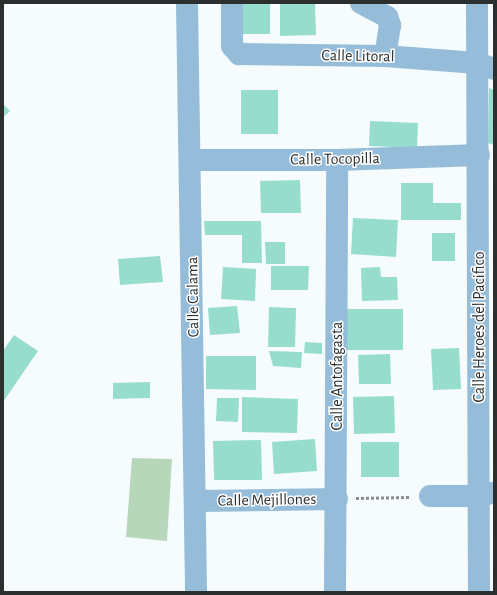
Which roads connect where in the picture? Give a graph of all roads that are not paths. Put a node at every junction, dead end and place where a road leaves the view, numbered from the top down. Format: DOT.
graph roads {
  1 [pos="187,3"];
  2 [pos="232,3"];
  3 [pos="361,3"];
  4 [pos="477,4"];
  5 [pos="387,46"];
  6 [pos="483,61"];
  7 [pos="479,155"];
  8 [pos="192,160"];
  9 [pos="337,160"];
  10 [pos="486,495"];
  11 [pos="430,496"];
  12 [pos="337,499"];
  13 [pos="196,501"];
  14 [pos="196,592"];
  15 [pos="335,592"];
  16 [pos="479,592"];
  1 -- 8 [label="street, Calle Calama"];
  2 -- 5 [label="street, Calle Litoral"];
  3 -- 5 [label="street"];
  4 -- 6 [label="street, Calle Heroes del Pacifico"];
  5 -- 6 [label="street, Calle Litoral"];
  6 -- 7 [label="street, Calle Heroes del Pacifico"];
  7 -- 9 [label="street, Calle Tocopilla"];
  7 -- 10 [label="street, Calle Heroes del Pacifico"];
  8 -- 9 [label="street, Calle Tocopilla"];
  8 -- 13 [label="street, Calle Calama"];
  9 -- 12 [label="street, Calle Antofagasta"];
  10 -- 11 [label="street"];
  10 -- 16 [label="street, Calle Heroes del Pacifico"];
  12 -- 13 [label="street, Calle Mejillones"];
  12 -- 15 [label="street, Calle Antofagasta"];
  13 -- 14 [label="street, Calle Calama"];
}
